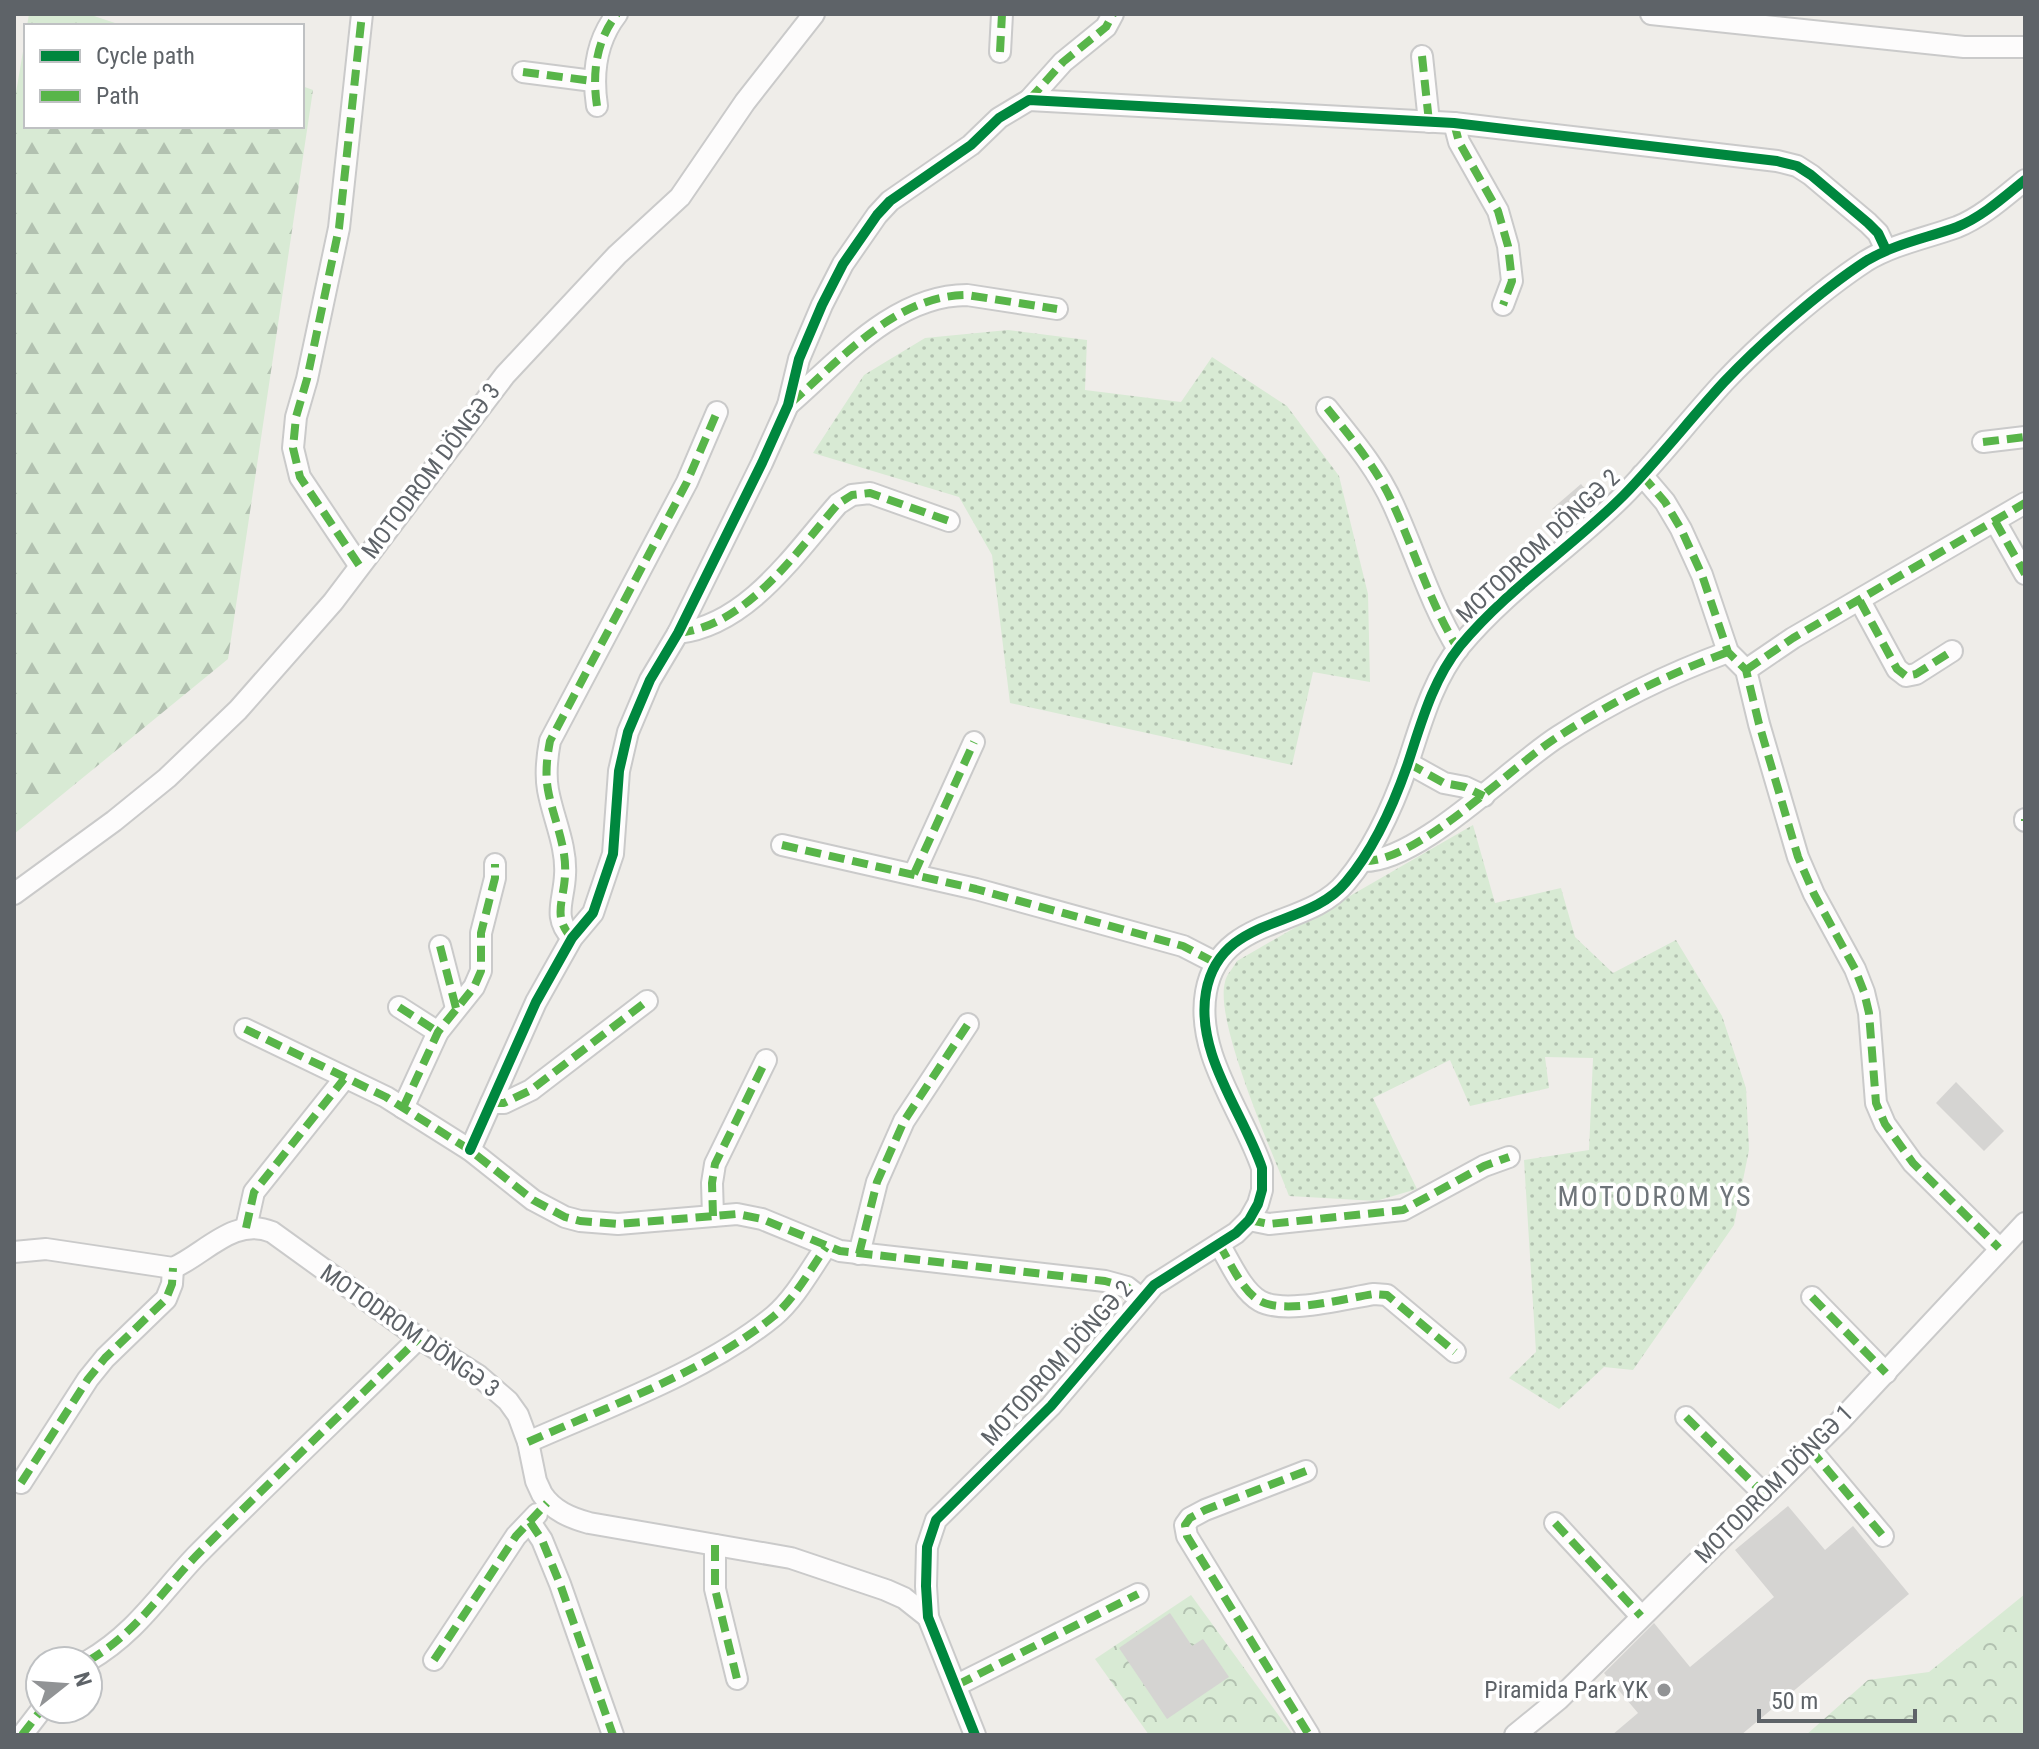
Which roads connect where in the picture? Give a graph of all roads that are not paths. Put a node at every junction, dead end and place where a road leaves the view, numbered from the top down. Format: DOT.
graph roads {
  1 [pos="362,14"];
  2 [pos="617,14"];
  3 [pos="814,14"];
  4 [pos="1002,14"];
  5 [pos="1113,14"];
  6 [pos="1651,14"];
  7 [pos="2025,47"];
  8 [pos="1000,52"];
  9 [pos="1422,56"];
  10 [pos="523,72"];
  11 [pos="593,81"];
  12 [pos="1029,100"];
  13 [pos="597,106"];
  14 [pos="1429,122"];
  15 [pos="1454,123"];
  16 [pos="2025,180"];
  17 [pos="1886,250"];
  18 [pos="1503,305"];
  19 [pos="1057,309"];
  20 [pos="788,405"];
  21 [pos="1327,408"];
  22 [pos="717,412"];
  23 [pos="2025,437"];
  24 [pos="1983,442"];
  25 [pos="1642,475"];
  26 [pos="2025,503"];
  27 [pos="949,521"];
  28 [pos="1995,521"];
  29 [pos="359,565"];
  30 [pos="2025,574"];
  31 [pos="1860,601"];
  32 [pos="678,633"];
  33 [pos="1458,649"];
  34 [pos="1952,651"];
  35 [pos="1728,652"];
  36 [pos="1746,670"];
  37 [pos="974,742"];
  38 [pos="1408,763"];
  39 [pos="1484,796"];
  40 [pos="782,845"];
  41 [pos="1362,861"];
  42 [pos="495,864"];
  43 [pos="914,874"];
  44 [pos="14,894"];
  45 [pos="572,938"];
  46 [pos="440,946"];
  47 [pos="1216,963"];
  48 [pos="647,1001"];
  49 [pos="399,1007"];
  50 [pos="456,1008"];
  51 [pos="968,1024"];
  52 [pos="245,1029"];
  53 [pos="438,1032"];
  54 [pos="766,1060"];
  55 [pos="344,1079"];
  56 [pos="491,1103"];
  57 [pos="403,1108"];
  58 [pos="470,1150"];
  59 [pos="1509,1157"];
  60 [pos="713,1216"];
  61 [pos="1249,1220"];
  62 [pos="2025,1223"];
  63 [pos="246,1228"];
  64 [pos="1219,1244"];
  65 [pos="826,1247"];
  66 [pos="1999,1248"];
  67 [pos="14,1252"];
  68 [pos="859,1254"];
  69 [pos="173,1268"];
  70 [pos="1812,1297"];
  71 [pos="1141,1298"];
  72 [pos="419,1338"];
  73 [pos="1455,1352"];
  74 [pos="1886,1373"];
  75 [pos="1686,1417"];
  76 [pos="528,1442"];
  77 [pos="1810,1449"];
  78 [pos="1306,1471"];
  79 [pos="21,1483"];
  80 [pos="1764,1494"];
  81 [pos="547,1503"];
  82 [pos="530,1522"];
  83 [pos="1555,1523"];
  84 [pos="1883,1536"];
  85 [pos="715,1545"];
  86 [pos="1138,1594"];
  87 [pos="1641,1616"];
  88 [pos="928,1617"];
  89 [pos="104,1652"];
  90 [pos="434,1660"];
  91 [pos="737,1679"];
  92 [pos="957,1685"];
  93 [pos="613,1735"];
  94 [pos="975,1735"];
  95 [pos="1309,1735"];
  96 [pos="1515,1735"];
  1 -- 29 [label="street"];
  2 -- 11 [label="street"];
  3 -- 29 [label="street, MOTODROM DÖNGƏ 3"];
  4 -- 8 [label="street"];
  5 -- 12 [label="street"];
  6 -- 7 [label="street"];
  9 -- 14 [label="street"];
  10 -- 11 [label="street"];
  11 -- 13 [label="street"];
  12 -- 14 [label="street"];
  12 -- 20 [label="street"];
  14 -- 15 [label="street"];
  15 -- 17 [label="street"];
  15 -- 18 [label="street"];
  16 -- 17 [label="street, MOTODROM DÖNGƏ 2"];
  17 -- 25 [label="street, MOTODROM DÖNGƏ 2"];
  19 -- 20 [label="street"];
  20 -- 32 [label="street"];
  21 -- 33 [label="street"];
  22 -- 45 [label="street"];
  23 -- 24 [label="street"];
  25 -- 33 [label="street, MOTODROM DÖNGƏ 2"];
  25 -- 35 [label="street"];
  26 -- 28 [label="street"];
  27 -- 32 [label="street"];
  28 -- 30 [label="street"];
  28 -- 31 [label="street"];
  29 -- 44 [label="street, MOTODROM DÖNGƏ 3"];
  31 -- 34 [label="street"];
  31 -- 36 [label="street"];
  32 -- 45 [label="street"];
  33 -- 38 [label="street, MOTODROM DÖNGƏ 2"];
  35 -- 36 [label="street"];
  35 -- 39 [label="street"];
  36 -- 66 [label="street"];
  37 -- 43 [label="street"];
  38 -- 39 [label="street"];
  38 -- 41 [label="street, MOTODROM DÖNGƏ 2"];
  39 -- 41 [label="street"];
  40 -- 43 [label="street"];
  41 -- 47 [label="street, MOTODROM DÖNGƏ 2"];
  42 -- 50 [label="street"];
  43 -- 47 [label="street"];
  45 -- 56 [label="street"];
  46 -- 50 [label="street"];
  47 -- 61 [label="street"];
  48 -- 56 [label="street"];
  49 -- 53 [label="street"];
  50 -- 53 [label="street"];
  51 -- 68 [label="street"];
  52 -- 55 [label="street"];
  53 -- 57 [label="street"];
  54 -- 60 [label="street"];
  55 -- 57 [label="street"];
  55 -- 63 [label="street"];
  56 -- 58 [label="street"];
  57 -- 58 [label="street"];
  58 -- 60 [label="street"];
  59 -- 61 [label="street"];
  60 -- 65 [label="street"];
  61 -- 64 [label="street, MOTODROM DÖNGƏ 2"];
  62 -- 66 [label="street, MOTODROM DÖNGƏ 1"];
  63 -- 69 [label="street"];
  63 -- 72 [label="street, MOTODROM DÖNGƏ 3"];
  64 -- 71 [label="street, MOTODROM DÖNGƏ 2"];
  64 -- 73 [label="street"];
  65 -- 68 [label="street"];
  65 -- 76 [label="street"];
  66 -- 74 [label="street, MOTODROM DÖNGƏ 1"];
  67 -- 69 [label="street"];
  68 -- 71 [label="street"];
  69 -- 79 [label="street"];
  70 -- 74 [label="street"];
  71 -- 88 [label="street, MOTODROM DÖNGƏ 2"];
  72 -- 76 [label="street, MOTODROM DÖNGƏ 3"];
  72 -- 89 [label="street"];
  74 -- 77 [label="street, MOTODROM DÖNGƏ 1"];
  75 -- 80 [label="street"];
  76 -- 81 [label="street, MOTODROM DÖNGƏ 3"];
  77 -- 80 [label="street, MOTODROM DÖNGƏ 1"];
  77 -- 84 [label="street"];
  78 -- 95 [label="street"];
  80 -- 87 [label="street, MOTODROM DÖNGƏ 1"];
  81 -- 82 [label="street"];
  81 -- 85 [label="street"];
  82 -- 90 [label="street"];
  82 -- 93 [label="street"];
  83 -- 87 [label="street"];
  85 -- 88 [label="street"];
  85 -- 91 [label="street"];
  86 -- 92 [label="street"];
  87 -- 96 [label="street, MOTODROM DÖNGƏ 1"];
  88 -- 92 [label="street, MOTODROM DÖNGƏ 2"];
  92 -- 94 [label="street, MOTODROM DÖNGƏ 2"];
}
